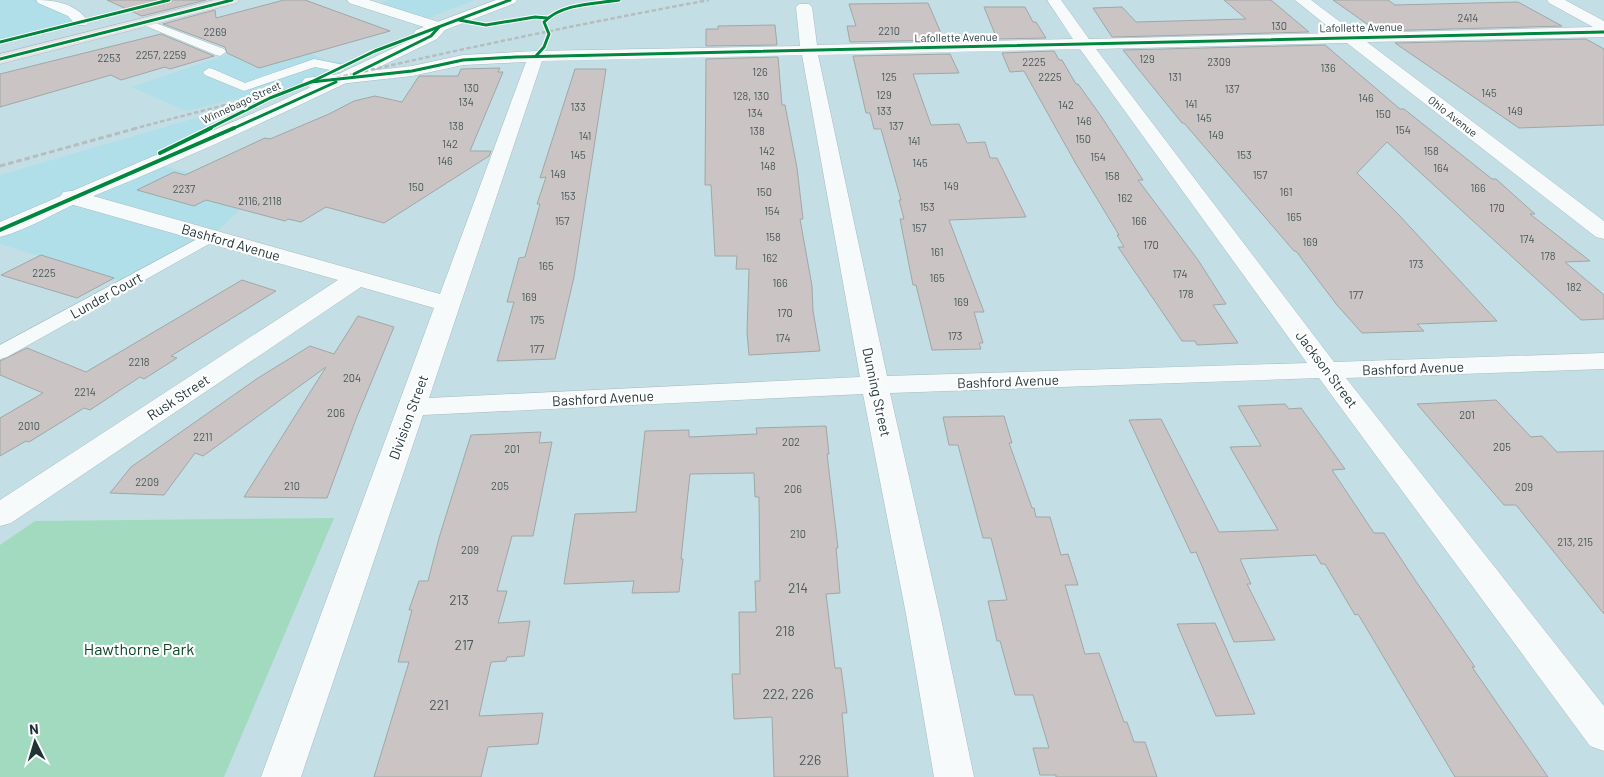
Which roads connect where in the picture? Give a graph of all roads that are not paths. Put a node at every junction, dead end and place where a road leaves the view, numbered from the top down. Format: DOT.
graph roads {
  1 [pos="43,0"];
  2 [pos="169,0"];
  3 [pos="232,0"];
  4 [pos="354,0"];
  5 [pos="510,0"];
  6 [pos="1054,0"];
  7 [pos="1302,0"];
  8 [pos="1554,0"];
  9 [pos="804,7"];
  10 [pos="81,22"];
  11 [pos="145,22"];
  12 [pos="440,27"];
  13 [pos="1604,27"];
  14 [pos="1604,32"];
  15 [pos="1350,38"];
  16 [pos="0,42"];
  17 [pos="1086,44"];
  18 [pos="809,50"];
  19 [pos="220,52"];
  20 [pos="536,56"];
  21 [pos="5,58"];
  22 [pos="209,72"];
  23 [pos="344,72"];
  24 [pos="76,195"];
  25 [pos="0,230"];
  26 [pos="1604,232"];
  27 [pos="212,236"];
  28 [pos="356,279"];
  29 [pos="448,304"];
  30 [pos="0,353"];
  31 [pos="1604,361"];
  32 [pos="1327,371"];
  33 [pos="875,386"];
  34 [pos="412,407"];
  35 [pos="0,515"];
  36 [pos="1604,735"];
  37 [pos="281,777"];
  38 [pos="954,777"];
  1 -- 10 [label="street"];
  2 -- 10 [label="main road"];
  3 -- 11 [label="main road"];
  4 -- 12 [label="street"];
  5 -- 12 [label="street, Winnebago Street"];
  6 -- 17 [label="street, Jackson Street"];
  7 -- 15 [label="street, Ohio Avenue"];
  8 -- 13 [label="street"];
  9 -- 18 [label="street, Dunning Street"];
  10 -- 16 [label="main road"];
  10 -- 21 [label="main road"];
  11 -- 19 [label="lane"];
  11 -- 21 [label="main road"];
  12 -- 23 [label="street, Winnebago Street"];
  14 -- 15 [label="street, Lafollette Avenue"];
  15 -- 17 [label="street, Lafollette Avenue"];
  15 -- 26 [label="street, Ohio Avenue"];
  17 -- 18 [label="street, Lafollette Avenue"];
  17 -- 32 [label="street, Jackson Street"];
  18 -- 20 [label="street, Lafollette Avenue"];
  18 -- 33 [label="street, Dunning Street"];
  20 -- 23 [label="street, Lafollette Avenue"];
  20 -- 29 [label="street, Division Street"];
  22 -- 23 [label="lane"];
  23 -- 24 [label="street, Winnebago Street"];
  23 -- 24 [label="street, Winnebago Street"];
  24 -- 25 [label="street, Winnebago Street"];
  24 -- 27 [label="street, Bashford Avenue"];
  27 -- 28 [label="street, Bashford Avenue"];
  27 -- 30 [label="lane, Lunder Court"];
  28 -- 29 [label="street, Bashford Avenue"];
  28 -- 35 [label="street, Rusk Street"];
  29 -- 34 [label="street, Division Street"];
  31 -- 32 [label="street, Bashford Avenue"];
  32 -- 33 [label="street, Bashford Avenue"];
  32 -- 36 [label="street, Jackson Street"];
  33 -- 34 [label="street, Bashford Avenue"];
  33 -- 38 [label="street, Dunning Street"];
  34 -- 37 [label="street, Division Street"];
}
